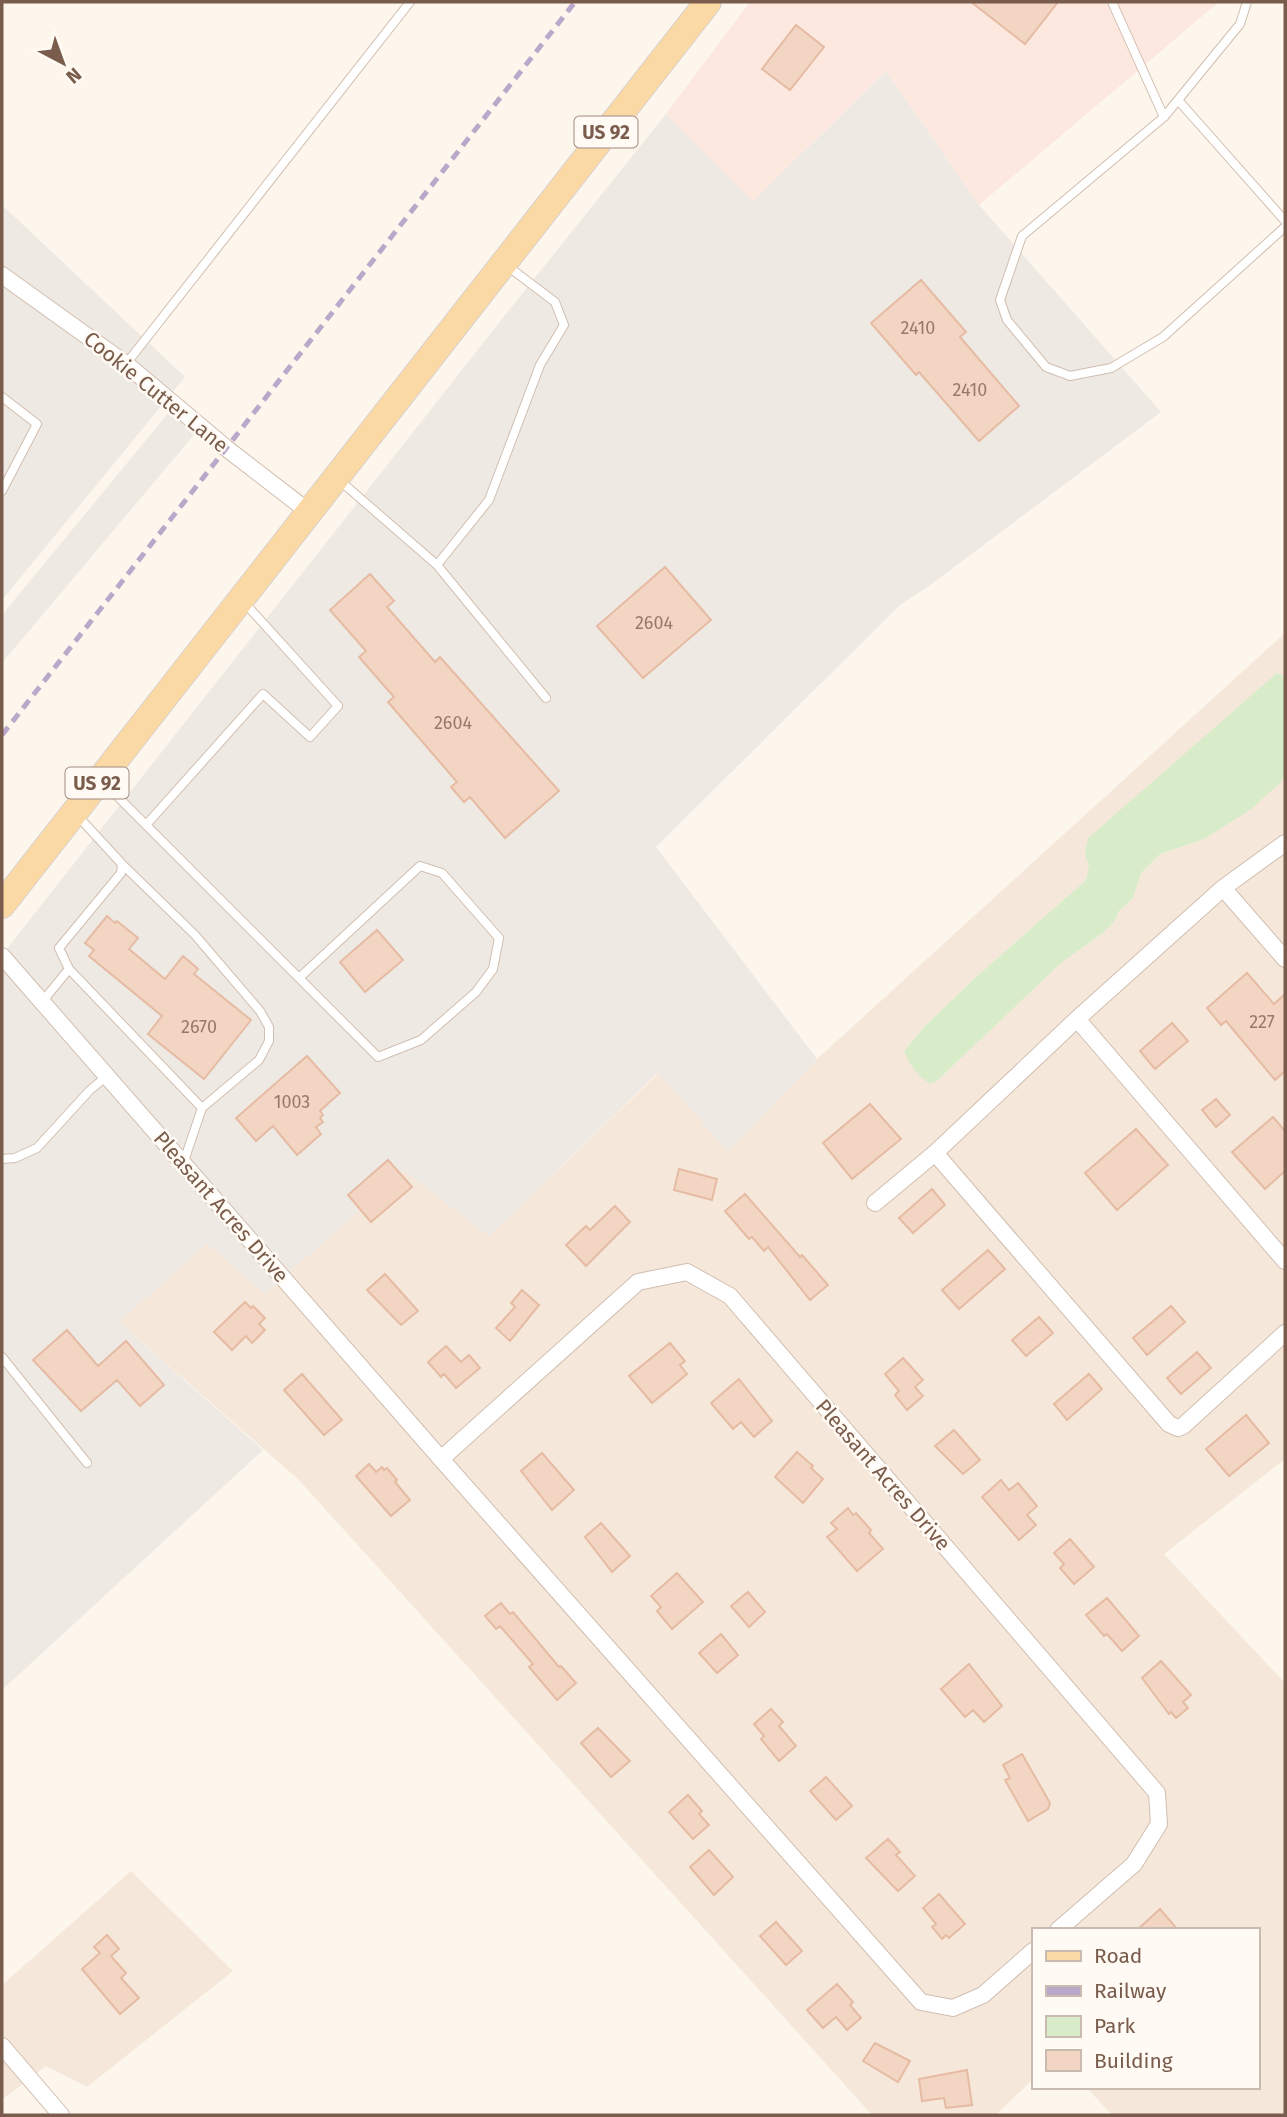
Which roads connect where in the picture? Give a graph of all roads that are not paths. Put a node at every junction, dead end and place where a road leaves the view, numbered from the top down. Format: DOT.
graph roads {
  1 [pos="410,2"];
  2 [pos="708,2"];
  3 [pos="1112,2"];
  4 [pos="1247,2"];
  5 [pos="1178,100"];
  6 [pos="1164,117"];
  7 [pos="1285,221"];
  8 [pos="1285,227"];
  9 [pos="504,263"];
  10 [pos="2,275"];
  11 [pos="126,364"];
  12 [pos="2,397"];
  13 [pos="336,477"];
  14 [pos="2,491"];
  15 [pos="309,512"];
  16 [pos="437,565"];
  17 [pos="241,599"];
  18 [pos="546,698"];
  19 [pos="100,779"];
  20 [pos="74,812"];
  21 [pos="146,825"];
  22 [pos="1285,844"];
  23 [pos="122,864"];
  24 [pos="1223,888"];
  25 [pos="2,905"];
  26 [pos="2,956"];
  27 [pos="1285,959"];
  28 [pos="69,969"];
  29 [pos="299,978"];
  30 [pos="42,1002"];
  31 [pos="1077,1019"];
  32 [pos="107,1076"];
  33 [pos="202,1108"];
  34 [pos="935,1153"];
  35 [pos="2,1159"];
  36 [pos="183,1164"];
  37 [pos="875,1203"];
  38 [pos="1285,1261"];
  39 [pos="1285,1333"];
  40 [pos="2,1357"];
  41 [pos="441,1459"];
  42 [pos="87,1463"];
  43 [pos="1060,1928"];
  44 [pos="1032,1952"];
  45 [pos="2,2046"];
  46 [pos="61,2115"];
  1 -- 11 [label="lane"];
  2 -- 9 [label="main road, US 92"];
  3 -- 6 [label="lane"];
  4 -- 5 [label="lane"];
  5 -- 6 [label="lane"];
  5 -- 7 [label="lane"];
  6 -- 8 [label="lane"];
  9 -- 13 [label="main road, US 92"];
  9 -- 16 [label="lane"];
  10 -- 11 [label="street, Cookie Cutter Lane"];
  11 -- 15 [label="street, Cookie Cutter Lane"];
  12 -- 14 [label="lane"];
  13 -- 15 [label="main road, US 92"];
  13 -- 16 [label="lane"];
  15 -- 17 [label="main road, US 92"];
  16 -- 18 [label="lane"];
  17 -- 19 [label="main road, US 92"];
  17 -- 21 [label="lane"];
  19 -- 20 [label="main road, US 92"];
  19 -- 21 [label="lane"];
  20 -- 23 [label="lane"];
  20 -- 25 [label="main road, US 92"];
  21 -- 29 [label="lane"];
  22 -- 24 [label="street"];
  23 -- 28 [label="lane"];
  23 -- 33 [label="lane"];
  24 -- 27 [label="street"];
  24 -- 31 [label="street"];
  26 -- 30 [label="street, Pleasant Acres Drive"];
  28 -- 30 [label="lane"];
  28 -- 33 [label="lane"];
  29 -- 29 [label="lane"];
  30 -- 32 [label="street, Pleasant Acres Drive"];
  31 -- 34 [label="street"];
  31 -- 38 [label="street"];
  32 -- 35 [label="lane"];
  32 -- 36 [label="street, Pleasant Acres Drive"];
  33 -- 36 [label="lane"];
  34 -- 37 [label="street"];
  34 -- 39 [label="street"];
  36 -- 41 [label="street, Pleasant Acres Drive"];
  40 -- 42 [label="lane"];
  41 -- 43 [label="street, Pleasant Acres Drive"];
  41 -- 44 [label="street, Pleasant Acres Drive"];
  45 -- 46 [label="street"];
}
